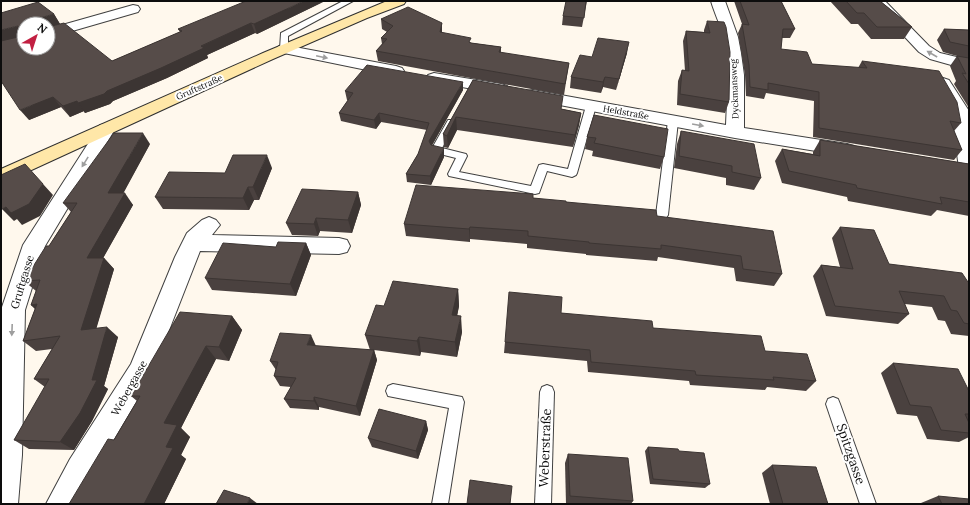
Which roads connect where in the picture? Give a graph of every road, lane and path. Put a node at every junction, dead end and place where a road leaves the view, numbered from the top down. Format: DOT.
graph roads {
  1 [pos="349,1"];
  2 [pos="399,1"];
  3 [pos="718,1"];
  4 [pos="878,1"];
  5 [pos="133,9"];
  6 [pos="56,32"];
  7 [pos="284,49"];
  8 [pos="969,65"];
  9 [pos="937,72"];
  10 [pos="591,106"];
  11 [pos="458,110"];
  12 [pos="673,121"];
  13 [pos="106,129"];
  14 [pos="735,132"];
  15 [pos="860,152"];
  16 [pos="964,169"];
  17 [pos="1,177"];
  18 [pos="662,215"];
  19 [pos="339,246"];
  20 [pos="393,391"];
  21 [pos="547,392"];
  22 [pos="833,404"];
  23 [pos="3,504"];
  24 [pos="61,504"];
  25 [pos="440,504"];
  26 [pos="543,504"];
  27 [pos="868,504"];
  1 -- 7 [label="lane"];
  2 -- 7 [label="main road, Gruftstraße"];
  3 -- 14 [label="street, Dyckmansweg"];
  8 -- 4 [label="street, one-way"];
  5 -- 6 [label="street"];
  7 -- 10 [label="street, Heldstraße, one-way"];
  7 -- 13 [label="main road, Gruftstraße"];
  9 -- 16 [label="street"];
  10 -- 11 [label="lane"];
  10 -- 12 [label="street, Heldstraße"];
  12 -- 14 [label="street, Heldstraße, one-way"];
  12 -- 18 [label="lane"];
  13 -- 17 [label="main road, Gruftstraße"];
  13 -- 23 [label="street, Gruftgasse, one-way"];
  14 -- 15 [label="street, Heldstraße"];
  19 -- 24 [label="street, Webergasse"];
  20 -- 25 [label="lane"];
  21 -- 26 [label="lane, Weberstraße"];
  22 -- 27 [label="lane, Spitzgasse"];
}
